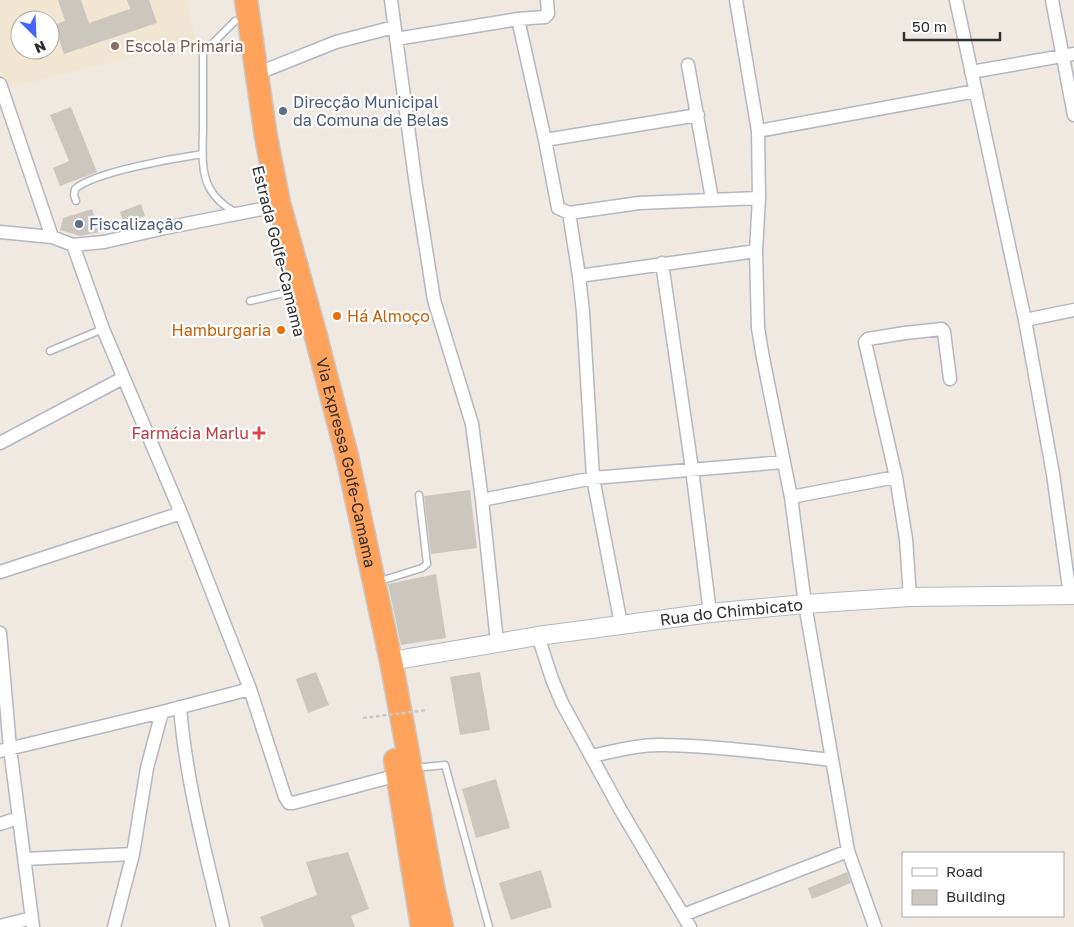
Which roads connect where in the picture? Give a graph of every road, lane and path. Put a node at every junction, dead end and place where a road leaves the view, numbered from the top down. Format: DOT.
graph roads {
  1 [pos="246,0"];
  2 [pos="391,0"];
  3 [pos="547,0"];
  4 [pos="736,0"];
  5 [pos="956,0"];
  6 [pos="1052,0"];
  7 [pos="233,10"];
  8 [pos="518,19"];
  9 [pos="395,33"];
  10 [pos="1068,54"];
  11 [pos="688,65"];
  12 [pos="971,72"];
  13 [pos="256,74"];
  14 [pos="0,84"];
  15 [pos="976,90"];
  16 [pos="3,101"];
  17 [pos="698,115"];
  18 [pos="1074,115"];
  19 [pos="758,132"];
  20 [pos="545,140"];
  21 [pos="203,154"];
  22 [pos="758,198"];
  23 [pos="712,199"];
  24 [pos="76,201"];
  25 [pos="267,208"];
  26 [pos="569,213"];
  27 [pos="239,214"];
  28 [pos="0,232"];
  29 [pos="52,237"];
  30 [pos="73,245"];
  31 [pos="756,251"];
  32 [pos="662,263"];
  33 [pos="579,276"];
  34 [pos="288,292"];
  35 [pos="250,301"];
  36 [pos="1074,310"];
  37 [pos="1025,320"];
  38 [pos="103,329"];
  39 [pos="50,351"];
  40 [pos="122,378"];
  41 [pos="950,379"];
  42 [pos="0,443"];
  43 [pos="784,462"];
  44 [pos="692,469"];
  45 [pos="593,478"];
  46 [pos="896,478"];
  47 [pos="419,495"];
  48 [pos="791,497"];
  49 [pos="482,500"];
  50 [pos="181,513"];
  51 [pos="0,572"];
  52 [pos="374,582"];
  53 [pos="1072,595"];
  54 [pos="910,597"];
  55 [pos="805,604"];
  56 [pos="710,613"];
  57 [pos="369,616"];
  58 [pos="621,624"];
  59 [pos="0,633"];
  60 [pos="538,636"];
  61 [pos="497,642"];
  62 [pos="391,661"];
  63 [pos="250,689"];
  64 [pos="180,707"];
  65 [pos="428,710"];
  66 [pos="162,712"];
  67 [pos="363,718"];
  68 [pos="5,749"];
  69 [pos="591,756"];
  70 [pos="832,760"];
  71 [pos="405,772"];
  72 [pos="18,818"];
  73 [pos="0,824"];
  74 [pos="848,851"];
  75 [pos="133,854"];
  76 [pos="24,859"];
  77 [pos="683,915"];
  78 [pos="32,922"];
  79 [pos="0,926"];
  80 [pos="114,927"];
  81 [pos="223,927"];
  82 [pos="422,927"];
  83 [pos="442,927"];
  84 [pos="489,927"];
  85 [pos="690,927"];
  86 [pos="875,927"];
  1 -- 13 [label="highway, Via Expressa Golfe-Camama"];
  2 -- 9 [label="street"];
  3 -- 8 [label="street"];
  4 -- 19 [label="street"];
  5 -- 12 [label="street"];
  6 -- 10 [label="street"];
  7 -- 21 [label="lane"];
  7 -- 25 [label="highway, Estrada Golfe-Camama"];
  8 -- 9 [label="street"];
  8 -- 20 [label="street"];
  9 -- 13 [label="street"];
  9 -- 49 [label="street"];
  10 -- 12 [label="street"];
  10 -- 18 [label="street"];
  11 -- 17 [label="street"];
  12 -- 15 [label="street"];
  13 -- 52 [label="highway, Via Expressa Golfe-Camama"];
  14 -- 16 [label="street"];
  15 -- 19 [label="street"];
  15 -- 37 [label="street"];
  16 -- 29 [label="street"];
  17 -- 20 [label="street"];
  17 -- 23 [label="street"];
  19 -- 22 [label="street"];
  20 -- 26 [label="street"];
  21 -- 24 [label="lane"];
  21 -- 27 [label="lane"];
  22 -- 23 [label="street"];
  22 -- 31 [label="street"];
  23 -- 26 [label="street"];
  25 -- 27 [label="street"];
  25 -- 34 [label="highway, Estrada Golfe-Camama"];
  26 -- 33 [label="street"];
  27 -- 30 [label="street"];
  28 -- 29 [label="street"];
  29 -- 30 [label="street"];
  30 -- 38 [label="street"];
  31 -- 32 [label="street"];
  31 -- 43 [label="street"];
  32 -- 33 [label="street"];
  32 -- 44 [label="street"];
  33 -- 45 [label="street"];
  34 -- 35 [label="lane"];
  34 -- 57 [label="highway, Estrada Golfe-Camama"];
  36 -- 37 [label="street"];
  37 -- 53 [label="street"];
  38 -- 39 [label="lane"];
  38 -- 40 [label="street"];
  40 -- 42 [label="street"];
  40 -- 50 [label="street"];
  41 -- 46 [label="street"];
  43 -- 44 [label="street"];
  43 -- 48 [label="street"];
  44 -- 45 [label="street"];
  44 -- 56 [label="street"];
  45 -- 49 [label="street"];
  45 -- 58 [label="street"];
  46 -- 48 [label="street"];
  46 -- 54 [label="street"];
  47 -- 52 [label="lane"];
  48 -- 55 [label="street"];
  49 -- 61 [label="street"];
  50 -- 51 [label="street"];
  50 -- 63 [label="street"];
  52 -- 62 [label="highway, Via Expressa Golfe-Camama"];
  53 -- 54 [label="street, Rua do Chimbicato"];
  54 -- 55 [label="street, Rua do Chimbicato"];
  55 -- 56 [label="street, Rua do Chimbicato"];
  55 -- 70 [label="street"];
  56 -- 58 [label="street, Rua do Chimbicato"];
  57 -- 71 [label="highway, Via Expressa Golfe-Camama"];
  58 -- 60 [label="street, Rua do Chimbicato"];
  59 -- 68 [label="street"];
  60 -- 61 [label="street, Rua do Chimbicato"];
  60 -- 69 [label="street"];
  61 -- 62 [label="street, Rua do Chimbicato"];
  62 -- 71 [label="highway, Via Expressa Golfe-Camama"];
  63 -- 64 [label="street"];
  63 -- 71 [label="street"];
  64 -- 66 [label="street"];
  64 -- 81 [label="street"];
  65 -- 67 [label="path, bridge"];
  66 -- 68 [label="street"];
  66 -- 75 [label="street"];
  68 -- 72 [label="street"];
  69 -- 70 [label="street"];
  69 -- 77 [label="street"];
  70 -- 74 [label="street"];
  71 -- 82 [label="highway, Via Expressa Golfe-Camama"];
  71 -- 83 [label="highway, Via Expressa Golfe-Camama"];
  71 -- 84 [label="lane"];
  72 -- 73 [label="street"];
  72 -- 76 [label="street"];
  74 -- 77 [label="street"];
  74 -- 86 [label="street"];
  75 -- 76 [label="street"];
  75 -- 80 [label="street"];
  76 -- 78 [label="street"];
  77 -- 85 [label="street"];
  78 -- 79 [label="street"];
}
